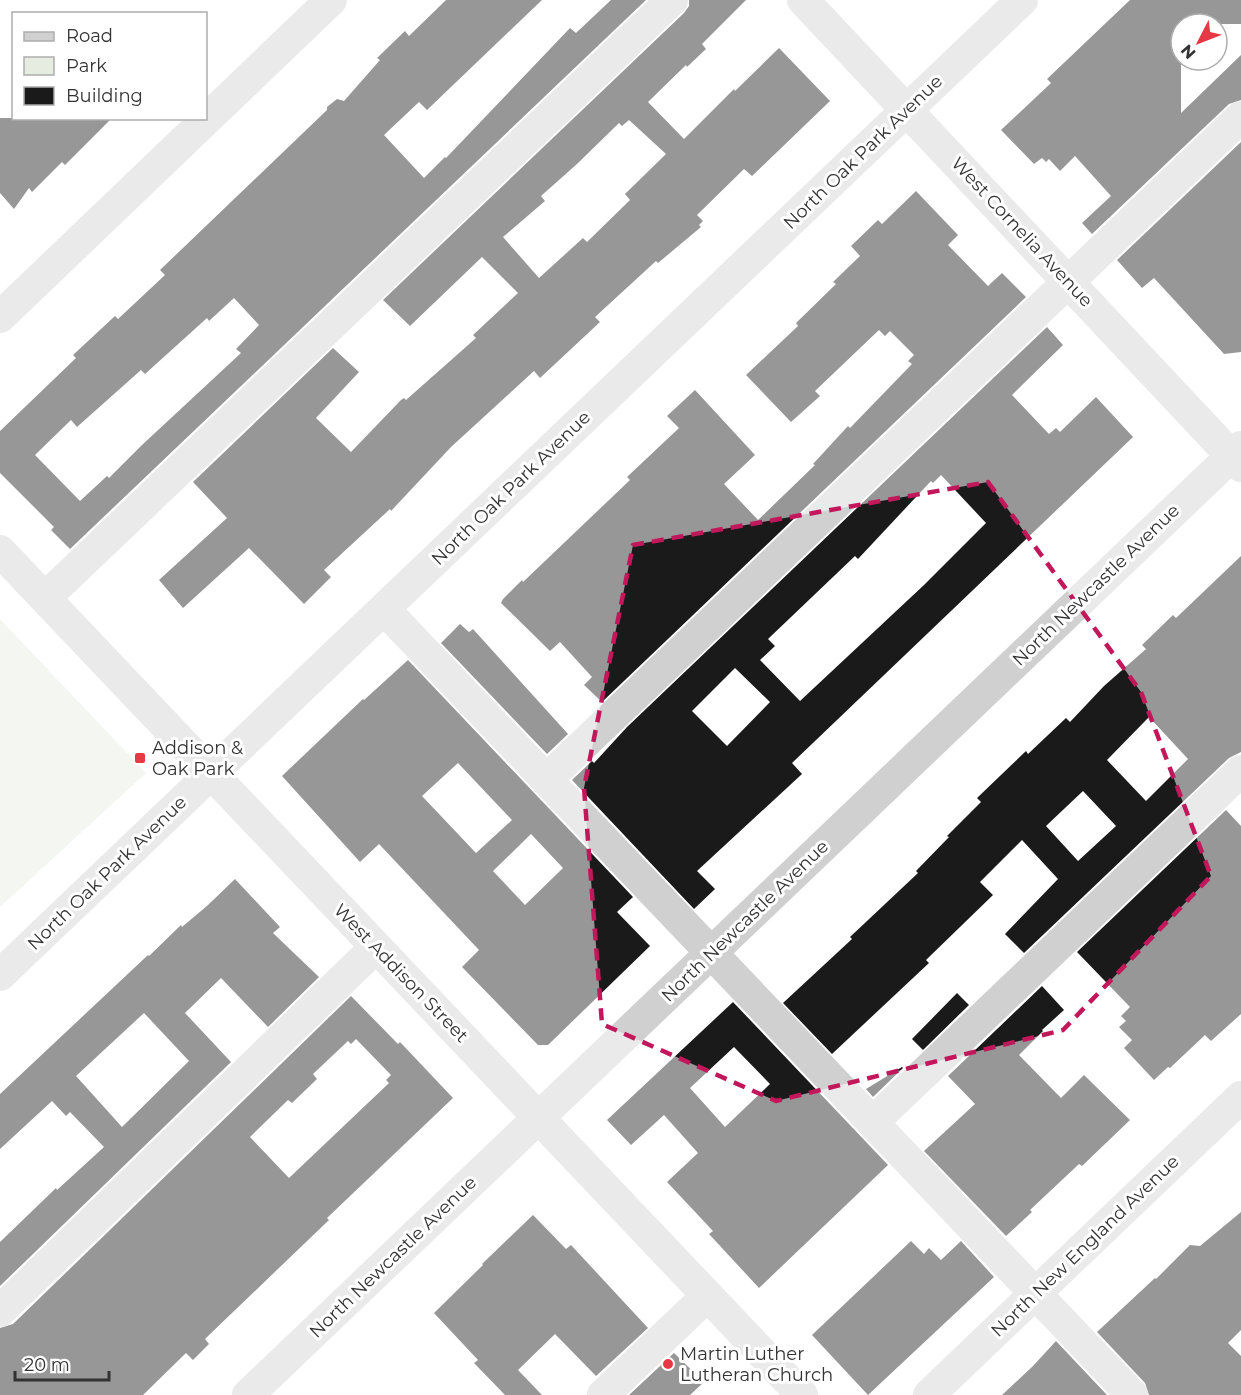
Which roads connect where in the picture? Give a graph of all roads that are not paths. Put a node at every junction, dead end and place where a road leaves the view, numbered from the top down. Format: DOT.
graph roads {
  1 [pos="331,0"];
  2 [pos="672,0"];
  3 [pos="802,0"];
  4 [pos="1023,0"];
  5 [pos="907,110"];
  6 [pos="1241,117"];
  7 [pos="207,118"];
  8 [pos="205,120"];
  9 [pos="1068,282"];
  10 [pos="0,316"];
  11 [pos="1238,456"];
  12 [pos="0,551"];
  13 [pos="45,598"];
  14 [pos="384,609"];
  15 [pos="1241,771"];
  16 [pos="211,773"];
  17 [pos="546,780"];
  18 [pos="376,947"];
  19 [pos="711,953"];
  20 [pos="0,975"];
  21 [pos="1241,1097"];
  22 [pos="539,1118"];
  23 [pos="873,1122"];
  24 [pos="1035,1294"];
  25 [pos="707,1296"];
  26 [pos="0,1311"];
  27 [pos="248,1395"];
  28 [pos="603,1395"];
  29 [pos="801,1395"];
  30 [pos="928,1395"];
  31 [pos="1132,1395"];
  1 -- 7 [label="street"];
  2 -- 13 [label="street"];
  3 -- 5 [label="street, West Cornelia Avenue"];
  4 -- 5 [label="street, North Oak Park Avenue"];
  5 -- 9 [label="street, West Cornelia Avenue"];
  5 -- 14 [label="street, North Oak Park Avenue"];
  6 -- 9 [label="street"];
  8 -- 10 [label="street"];
  9 -- 11 [label="street, West Cornelia Avenue"];
  9 -- 17 [label="street"];
  11 -- 19 [label="street, North Newcastle Avenue"];
  12 -- 13 [label="street, West Addison Street"];
  13 -- 16 [label="street, West Addison Street"];
  14 -- 16 [label="street, North Oak Park Avenue"];
  14 -- 17 [label="street"];
  15 -- 23 [label="street"];
  16 -- 18 [label="street, West Addison Street"];
  16 -- 20 [label="street, North Oak Park Avenue"];
  17 -- 19 [label="street"];
  18 -- 22 [label="street, West Addison Street"];
  18 -- 26 [label="street"];
  19 -- 22 [label="street, North Newcastle Avenue"];
  19 -- 23 [label="street"];
  21 -- 24 [label="street, North New England Avenue"];
  22 -- 25 [label="street, West Addison Street"];
  22 -- 27 [label="street, North Newcastle Avenue"];
  23 -- 24 [label="street"];
  24 -- 30 [label="street, North New England Avenue"];
  24 -- 31 [label="street"];
  25 -- 28 [label="street"];
  25 -- 29 [label="street, West Addison Street"];
}
